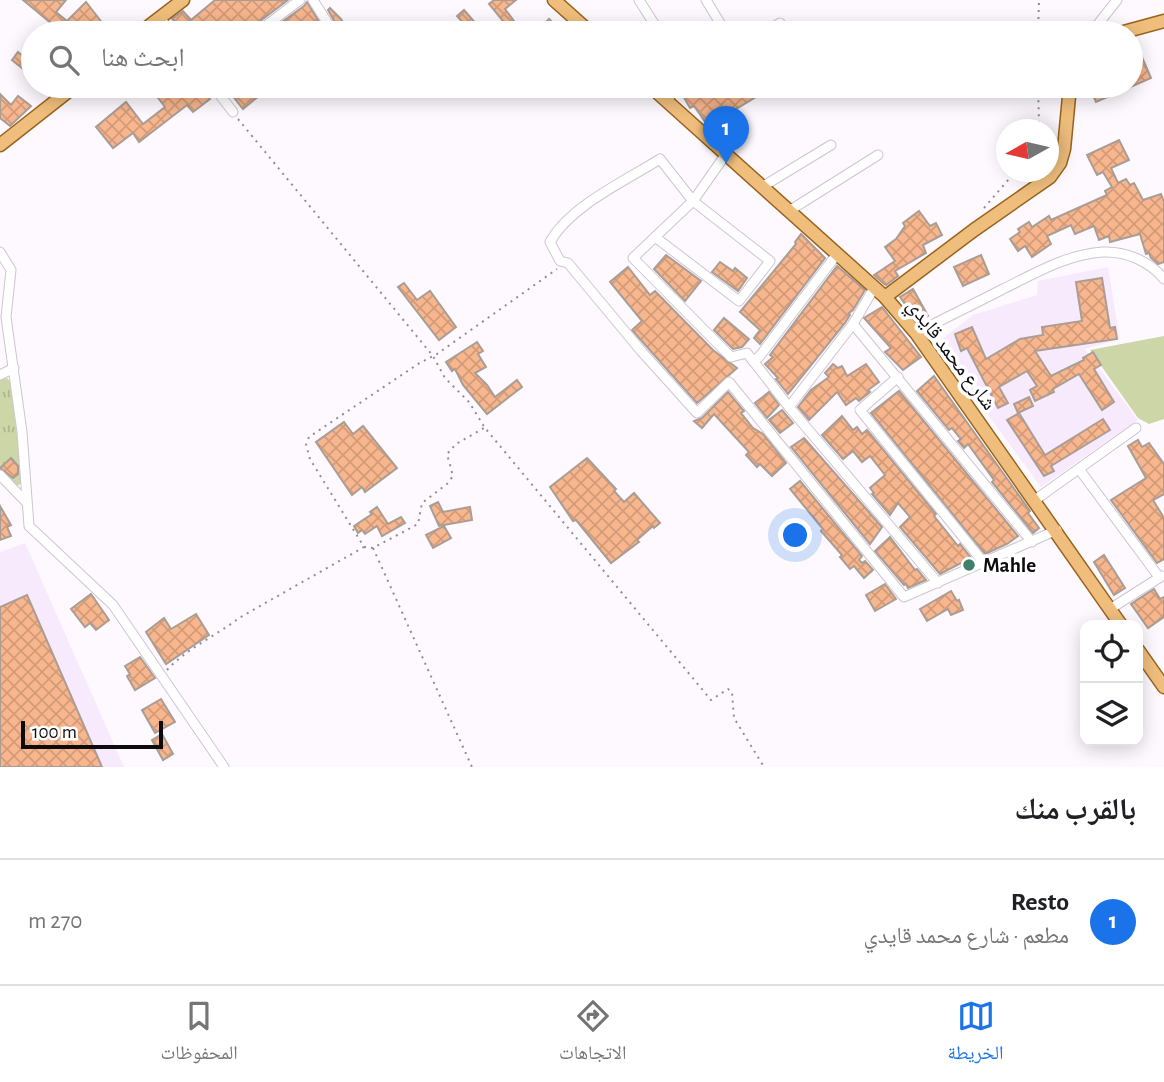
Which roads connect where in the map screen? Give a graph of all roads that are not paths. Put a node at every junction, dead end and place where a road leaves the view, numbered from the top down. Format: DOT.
graph roads {
  1 [pos="183,0"];
  2 [pos="300,0"];
  3 [pos="313,0"];
  4 [pos="554,0"];
  5 [pos="639,0"];
  6 [pos="706,0"];
  7 [pos="1117,0"];
  8 [pos="160,18"];
  9 [pos="156,21"];
  10 [pos="162,21"];
  11 [pos="273,21"];
  12 [pos="326,21"];
  13 [pos="578,21"];
  14 [pos="652,21"];
  15 [pos="719,21"];
  16 [pos="1100,21"];
  17 [pos="1164,21"];
  18 [pos="1143,27"];
  19 [pos="60,98"];
  20 [pos="222,98"];
  21 [pos="664,98"];
  22 [pos="1069,98"];
  23 [pos="666,100"];
  24 [pos="233,113"];
  25 [pos="0,145"];
  26 [pos="831,145"];
  27 [pos="726,154"];
  28 [pos="878,155"];
  29 [pos="762,187"];
  30 [pos="693,201"];
  31 [pos="789,211"];
  32 [pos="655,237"];
  33 [pos="0,251"];
  34 [pos="837,254"];
  35 [pos="1164,279"];
  36 [pos="874,288"];
  37 [pos="885,297"];
  38 [pos="853,324"];
  39 [pos="916,333"];
  40 [pos="753,361"];
  41 [pos="14,368"];
  42 [pos="0,375"];
  43 [pos="898,377"];
  44 [pos="789,407"];
  45 [pos="1136,428"];
  46 [pos="1079,469"];
  47 [pos="0,475"];
  48 [pos="1035,500"];
  49 [pos="27,503"];
  50 [pos="1056,530"];
  51 [pos="1032,542"];
  52 [pos="985,563"];
  53 [pos="1162,576"];
  54 [pos="938,583"];
  55 [pos="1110,609"];
  56 [pos="1118,620"];
  57 [pos="1143,657"];
  58 [pos="1164,687"];
  59 [pos="224,767"];
  1 -- 8 [label="main road"];
  2 -- 11 [label="street"];
  3 -- 12 [label="street"];
  4 -- 13 [label="main road"];
  5 -- 14 [label="street"];
  6 -- 15 [label="street"];
  7 -- 16 [label="street"];
  8 -- 9 [label="main road"];
  8 -- 10 [label="street"];
  17 -- 18 [label="main road"];
  19 -- 25 [label="main road"];
  20 -- 24 [label="street"];
  21 -- 23 [label="main road, شارع محمد قايدي"];
  22 -- 37 [label="main road"];
  23 -- 27 [label="main road, شارع محمد قايدي"];
  26 -- 29 [label="street"];
  27 -- 29 [label="main road, شارع محمد قايدي"];
  27 -- 30 [label="street"];
  28 -- 31 [label="street"];
  29 -- 31 [label="main road, شارع محمد قايدي"];
  30 -- 32 [label="street"];
  30 -- 32 [label="street"];
  30 -- 54 [label="street"];
  31 -- 34 [label="main road, شارع محمد قايدي"];
  32 -- 40 [label="street"];
  33 -- 41 [label="street"];
  34 -- 36 [label="main road, شارع محمد قايدي"];
  34 -- 40 [label="street"];
  35 -- 39 [label="street"];
  36 -- 37 [label="main road, شارع محمد قايدي"];
  36 -- 38 [label="street"];
  37 -- 39 [label="main road, شارع محمد قايدي"];
  38 -- 43 [label="street"];
  38 -- 44 [label="street"];
  39 -- 48 [label="main road, شارع محمد قايدي"];
  40 -- 44 [label="street"];
  41 -- 42 [label="street"];
  41 -- 49 [label="street"];
  43 -- 51 [label="street"];
  43 -- 52 [label="street"];
  44 -- 54 [label="street"];
  45 -- 46 [label="street"];
  46 -- 48 [label="street"];
  46 -- 53 [label="street"];
  47 -- 49 [label="street"];
  48 -- 50 [label="main road, شارع محمد قايدي"];
  49 -- 59 [label="street"];
  50 -- 51 [label="street"];
  50 -- 55 [label="main road, شارع محمد قايدي"];
  51 -- 52 [label="street"];
  52 -- 54 [label="street"];
  53 -- 55 [label="street"];
  55 -- 56 [label="main road, شارع محمد قايدي"];
  57 -- 58 [label="main road"];
}
